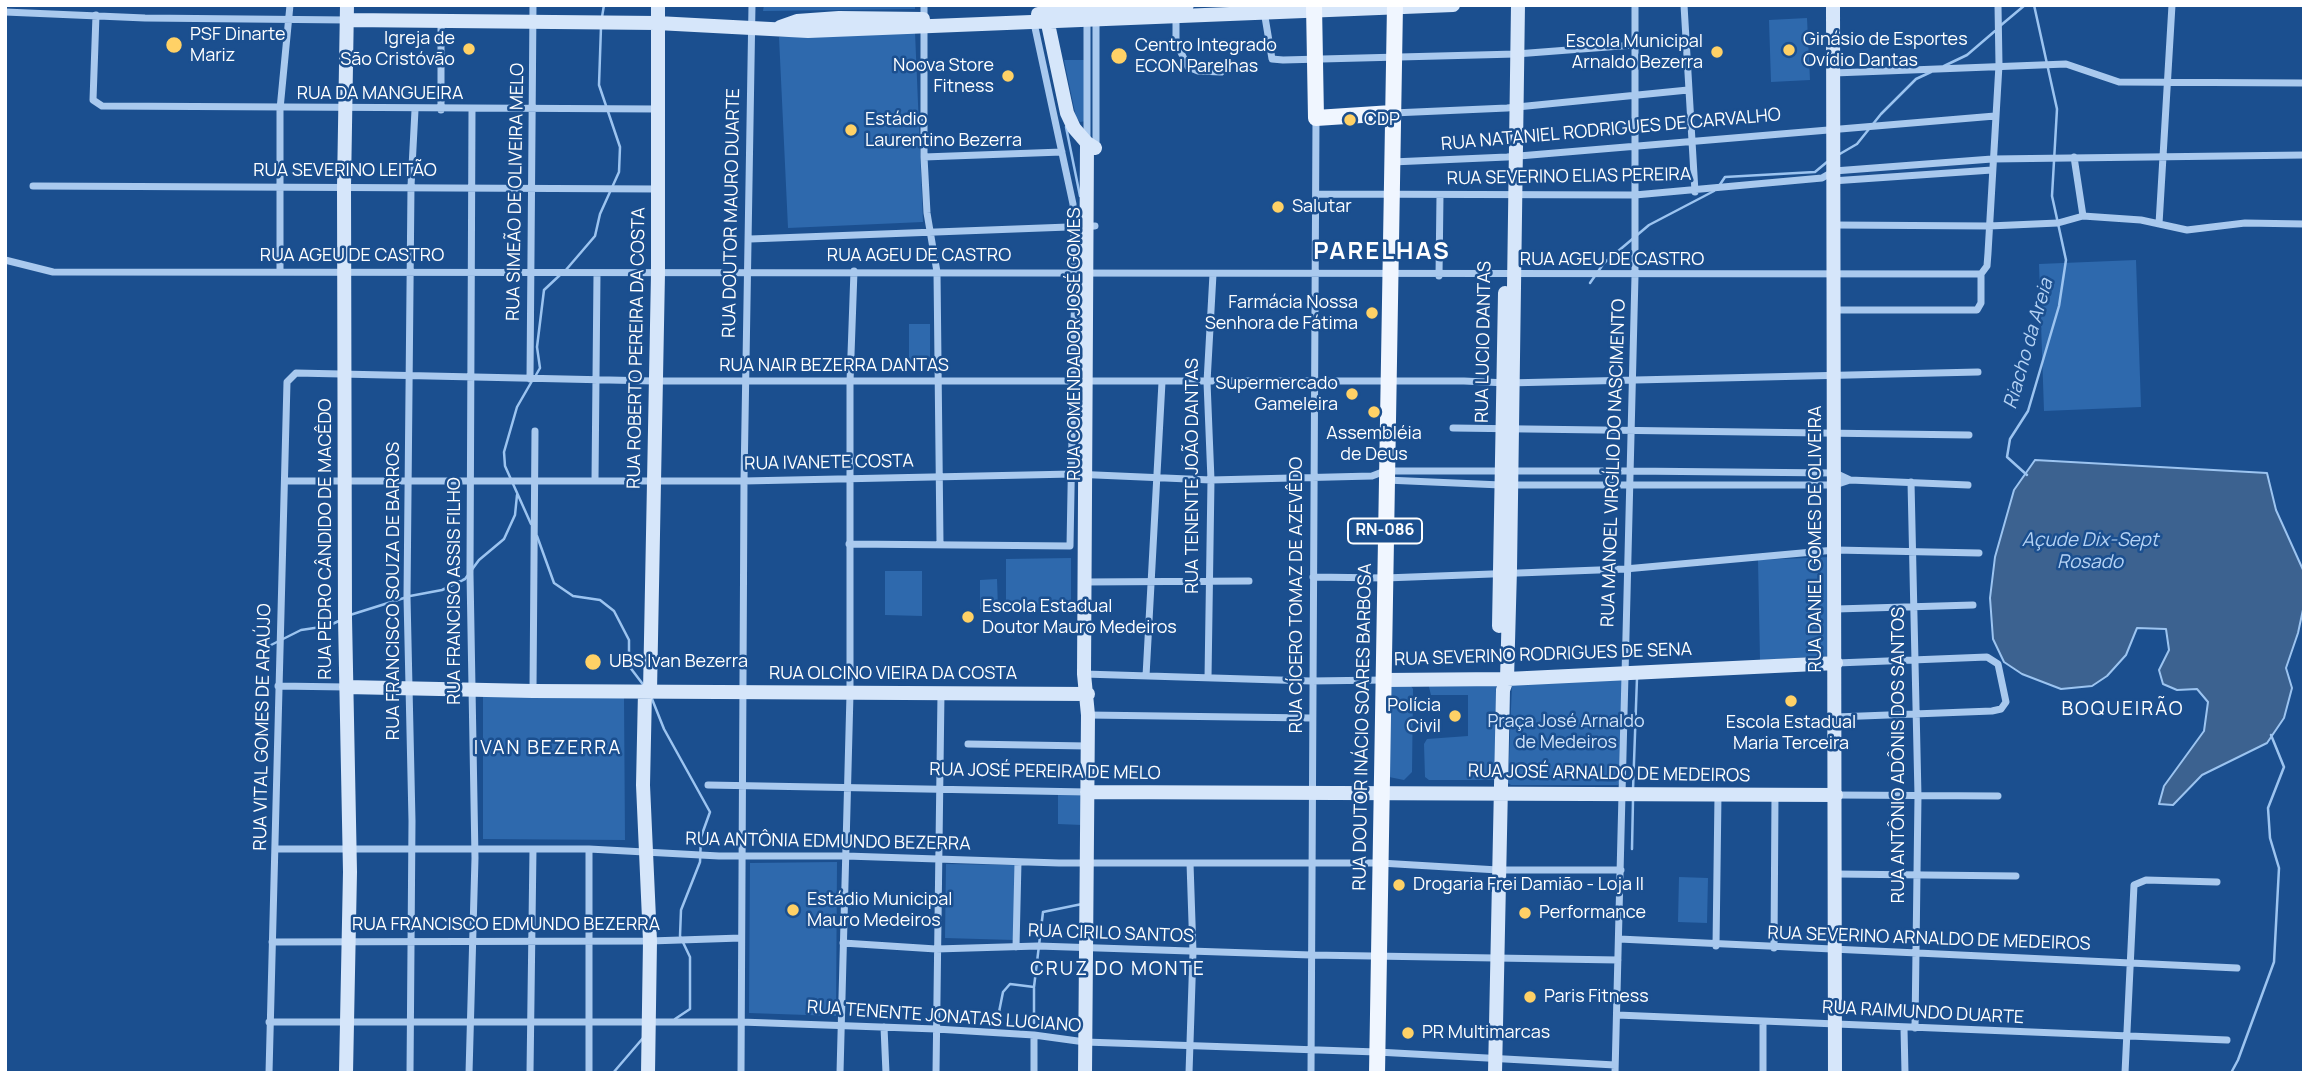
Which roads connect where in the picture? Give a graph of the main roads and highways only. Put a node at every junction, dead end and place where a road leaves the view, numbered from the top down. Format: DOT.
graph roads {
  1 [pos="1395,7"];
  2 [pos="1314,8"];
  3 [pos="1392,113"];
  4 [pos="1377,1073"];
  1 -- 3 [label="main road, RN-086"];
  2 -- 3 [label="main road"];
  3 -- 4 [label="main road, RUA DOUTOR INÁCIO SOARES BARBOSA / RN-086"];
}
